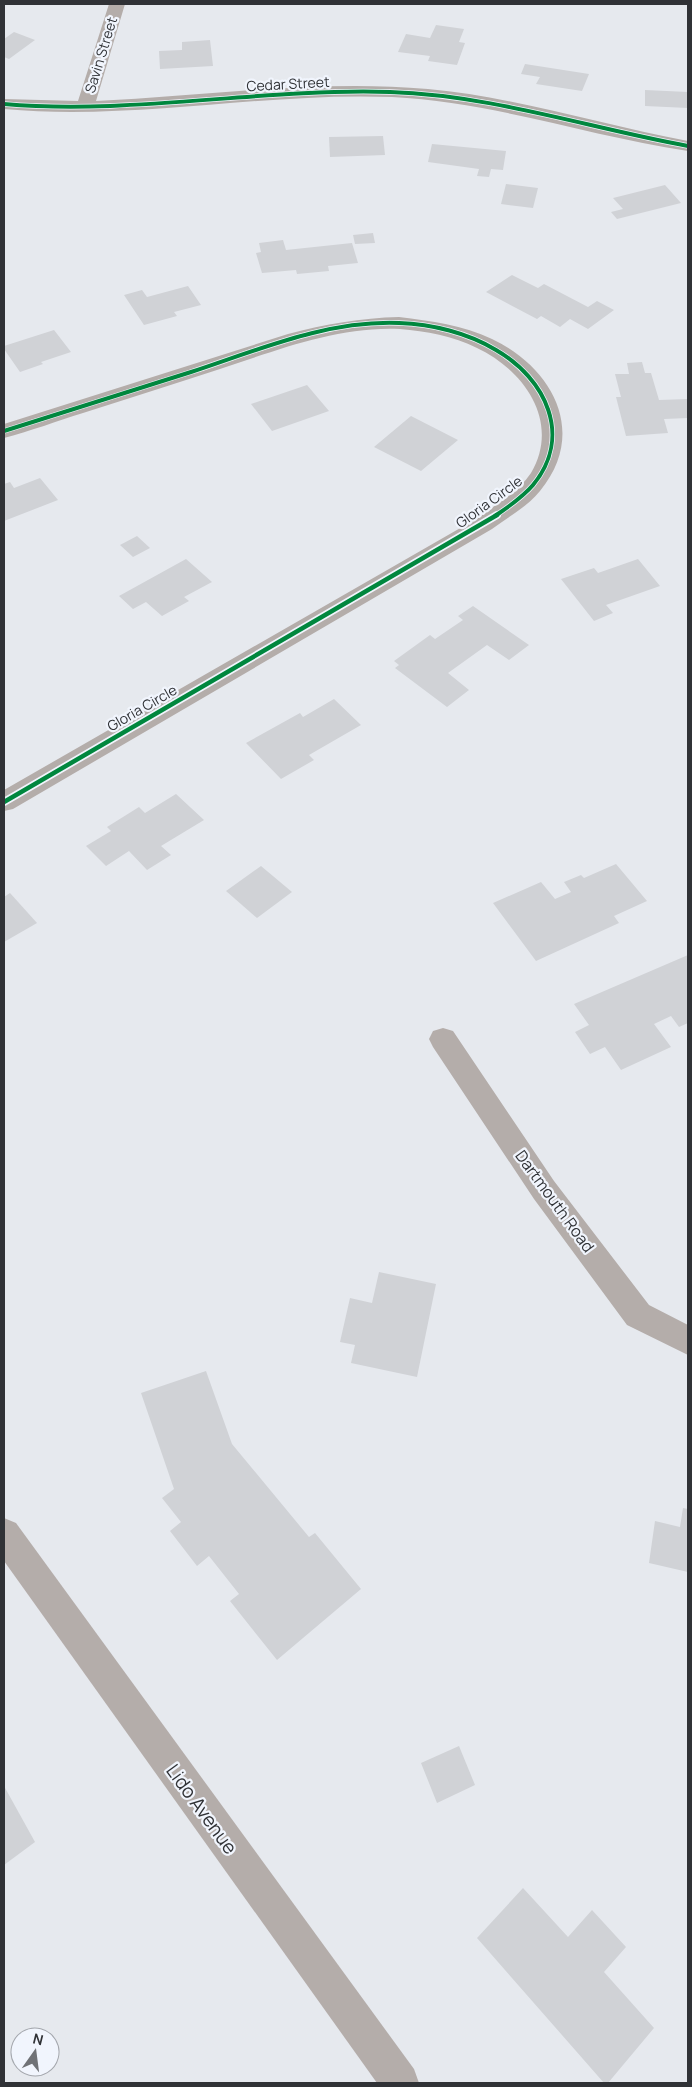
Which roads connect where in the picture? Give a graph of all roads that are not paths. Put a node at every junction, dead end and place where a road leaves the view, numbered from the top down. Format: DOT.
graph roads {
  1 [pos="117,4"];
  2 [pos="4,104"];
  3 [pos="85,107"];
  4 [pos="688,146"];
  5 [pos="4,431"];
  6 [pos="4,802"];
  7 [pos="443,1039"];
  8 [pos="688,1341"];
  9 [pos="4,1534"];
  10 [pos="400,2083"];
  1 -- 3 [label="street, Savin Street"];
  2 -- 3 [label="street, Cedar Street"];
  3 -- 4 [label="street, Cedar Street"];
  5 -- 6 [label="street, Gloria Circle"];
  7 -- 8 [label="street, Dartmouth Road"];
  9 -- 10 [label="street, Lido Avenue"];
}
